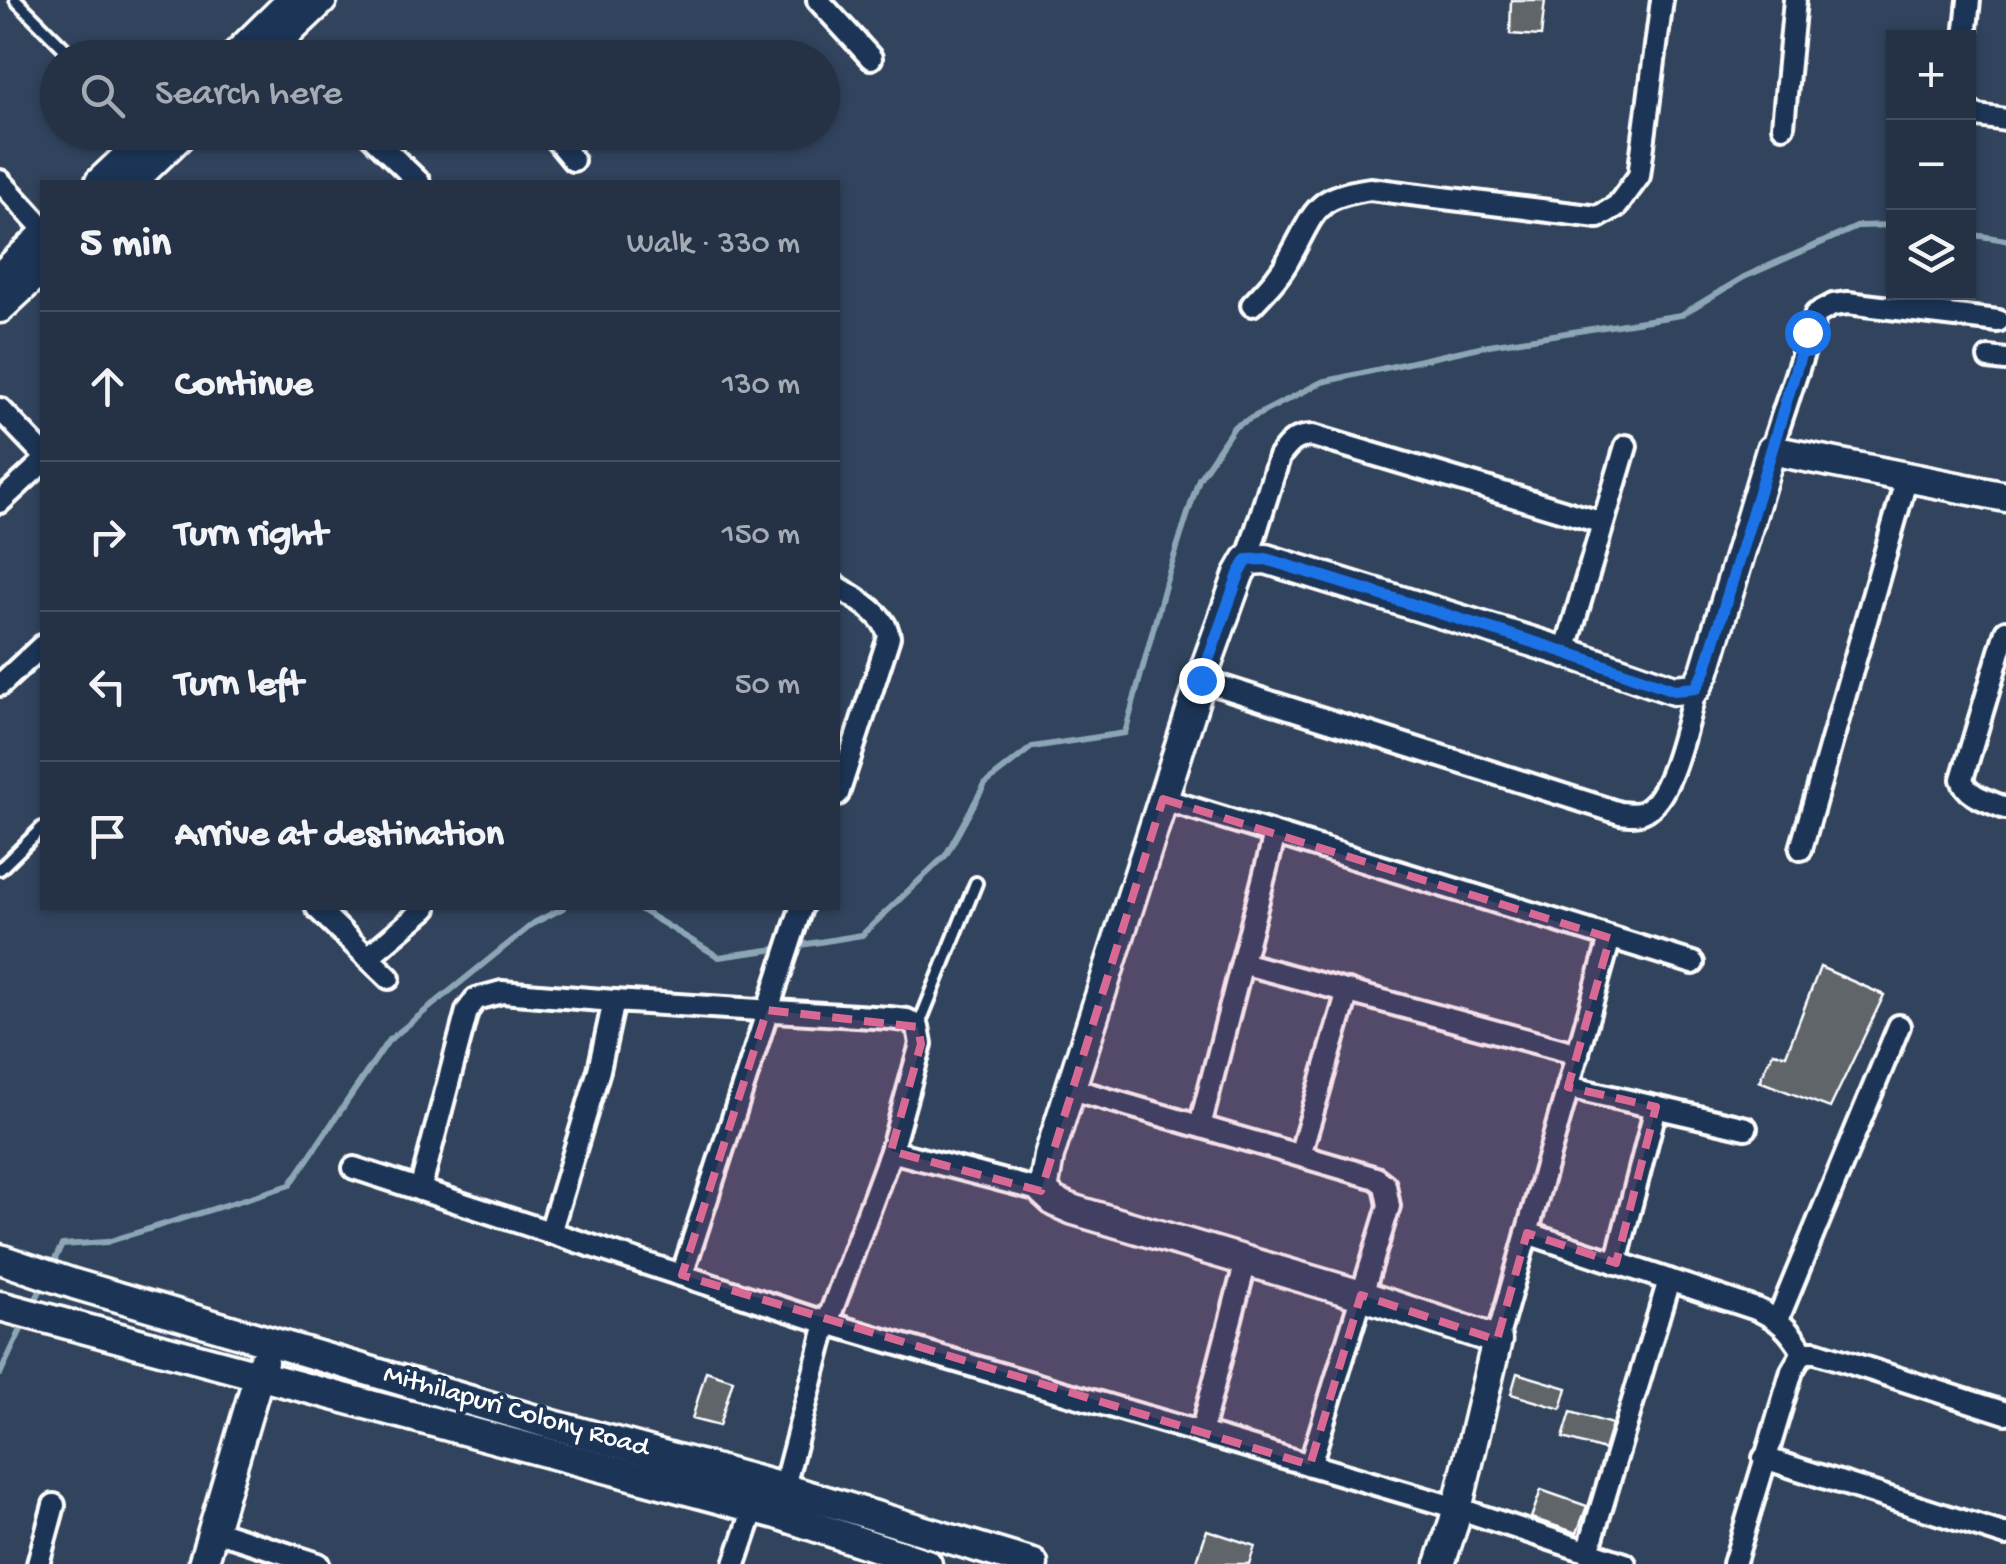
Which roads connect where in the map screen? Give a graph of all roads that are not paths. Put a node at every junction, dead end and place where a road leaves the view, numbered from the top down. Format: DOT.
graph roads {
  1 [pos="16,0"];
  2 [pos="292,0"];
  3 [pos="322,0"];
  4 [pos="818,0"];
  5 [pos="1662,0"];
  6 [pos="1796,0"];
  7 [pos="1969,0"];
  8 [pos="1966,30"];
  9 [pos="56,40"];
  10 [pos="251,40"];
  11 [pos="287,40"];
  12 [pos="871,58"];
  13 [pos="1976,115"];
  14 [pos="2006,120"];
  15 [pos="1783,126"];
  16 [pos="133,150"];
  17 [pos="165,150"];
  18 [pos="390,150"];
  19 [pos="565,150"];
  20 [pos="573,160"];
  21 [pos="102,180"];
  22 [pos="134,180"];
  23 [pos="417,180"];
  24 [pos="0,182"];
  25 [pos="40,225"];
  26 [pos="40,239"];
  27 [pos="40,270"];
  28 [pos="0,277"];
  29 [pos="1252,305"];
  30 [pos="0,308"];
  31 [pos="1998,321"];
  32 [pos="0,409"];
  33 [pos="1626,446"];
  34 [pos="1771,450"];
  35 [pos="40,451"];
  36 [pos="40,465"];
  37 [pos="1907,477"];
  38 [pos="2006,496"];
  39 [pos="0,502"];
  40 [pos="1603,524"];
  41 [pos="1247,560"];
  42 [pos="840,588"];
  43 [pos="2006,631"];
  44 [pos="40,648"];
  45 [pos="1565,652"];
  46 [pos="1201,680"];
  47 [pos="0,685"];
  48 [pos="1696,688"];
  49 [pos="846,738"];
  50 [pos="840,780"];
  51 [pos="1163,800"];
  52 [pos="2005,808"];
  53 [pos="40,830"];
  54 [pos="1275,834"];
  55 [pos="1802,848"];
  56 [pos="0,869"];
  57 [pos="976,883"];
  58 [pos="318,910"];
  59 [pos="424,910"];
  60 [pos="800,910"];
  61 [pos="1610,938"];
  62 [pos="368,958"];
  63 [pos="1242,963"];
  64 [pos="1693,963"];
  65 [pos="388,978"];
  66 [pos="1348,992"];
  67 [pos="614,1002"];
  68 [pos="768,1010"];
  69 [pos="1898,1026"];
  70 [pos="918,1027"];
  71 [pos="1578,1054"];
  72 [pos="1568,1087"];
  73 [pos="1072,1089"];
  74 [pos="1656,1108"];
  75 [pos="1200,1126"];
  76 [pos="1746,1128"];
  77 [pos="891,1151"];
  78 [pos="1300,1155"];
  79 [pos="354,1168"];
  80 [pos="420,1190"];
  81 [pos="1043,1191"];
  82 [pos="550,1233"];
  83 [pos="1527,1234"];
  84 [pos="2,1259"];
  85 [pos="1246,1261"];
  86 [pos="1616,1262"];
  87 [pos="682,1276"];
  88 [pos="1669,1280"];
  89 [pos="1362,1296"];
  90 [pos="0,1306"];
  91 [pos="1778,1319"];
  92 [pos="827,1323"];
  93 [pos="270,1340"];
  94 [pos="1497,1340"];
  95 [pos="1802,1352"];
  96 [pos="258,1376"];
  97 [pos="2006,1413"];
  98 [pos="1202,1433"];
  99 [pos="1764,1458"];
  100 [pos="1310,1465"];
  101 [pos="771,1503"];
  102 [pos="54,1505"];
  103 [pos="1457,1508"];
  104 [pos="213,1530"];
  105 [pos="2006,1536"];
  106 [pos="1588,1552"];
  107 [pos="915,1562"];
  108 [pos="38,1564"];
  109 [pos="203,1564"];
  110 [pos="318,1564"];
  111 [pos="735,1564"];
  112 [pos="1033,1564"];
  113 [pos="1440,1564"];
  114 [pos="1624,1564"];
  115 [pos="1734,1564"];
  1 -- 9 [label="lane"];
  2 -- 10 [label="street"];
  3 -- 11 [label="street"];
  4 -- 12 [label="street"];
  5 -- 29 [label="street"];
  6 -- 15 [label="street"];
  7 -- 8 [label="street"];
  13 -- 14 [label="street"];
  16 -- 21 [label="street"];
  17 -- 22 [label="street"];
  18 -- 23 [label="street"];
  19 -- 20 [label="street"];
  24 -- 25 [label="street"];
  26 -- 28 [label="street"];
  27 -- 30 [label="street"];
  31 -- 34 [label="street"];
  32 -- 35 [label="street"];
  33 -- 40 [label="street"];
  34 -- 37 [label="street"];
  34 -- 48 [label="street"];
  36 -- 39 [label="street"];
  37 -- 38 [label="street"];
  37 -- 55 [label="street"];
  40 -- 41 [label="street"];
  40 -- 45 [label="street"];
  41 -- 45 [label="street"];
  41 -- 46 [label="street"];
  42 -- 49 [label="street"];
  43 -- 52 [label="street"];
  44 -- 47 [label="street"];
  45 -- 48 [label="street"];
  46 -- 48 [label="street"];
  46 -- 51 [label="street"];
  49 -- 50 [label="street"];
  51 -- 54 [label="street"];
  51 -- 73 [label="street"];
  53 -- 56 [label="lane"];
  54 -- 61 [label="street"];
  54 -- 63 [label="street"];
  57 -- 70 [label="lane"];
  58 -- 62 [label="street"];
  59 -- 62 [label="street"];
  60 -- 68 [label="street"];
  61 -- 64 [label="street"];
  61 -- 71 [label="street"];
  62 -- 65 [label="street"];
  63 -- 66 [label="street"];
  63 -- 75 [label="street"];
  66 -- 71 [label="street"];
  66 -- 78 [label="street"];
  67 -- 68 [label="street"];
  67 -- 80 [label="street"];
  67 -- 82 [label="street"];
  68 -- 70 [label="street"];
  68 -- 87 [label="street"];
  69 -- 91 [label="street"];
  70 -- 77 [label="street"];
  71 -- 72 [label="street"];
  72 -- 74 [label="street"];
  72 -- 83 [label="street"];
  73 -- 75 [label="street"];
  73 -- 81 [label="street"];
  74 -- 76 [label="street"];
  74 -- 86 [label="street"];
  75 -- 78 [label="street"];
  77 -- 81 [label="street"];
  77 -- 92 [label="street"];
  78 -- 89 [label="street"];
  79 -- 80 [label="street"];
  80 -- 82 [label="street"];
  81 -- 85 [label="street"];
  82 -- 87 [label="street"];
  83 -- 86 [label="street"];
  83 -- 94 [label="street"];
  84 -- 93 [label="street, Mithilapuri Colony Road"];
  85 -- 89 [label="street"];
  85 -- 98 [label="street"];
  86 -- 88 [label="street"];
  87 -- 92 [label="street"];
  88 -- 91 [label="street"];
  88 -- 106 [label="street"];
  89 -- 94 [label="street"];
  89 -- 100 [label="street"];
  90 -- 96 [label="street, Mithilapuri Colony Road"];
  91 -- 95 [label="street"];
  92 -- 98 [label="street"];
  92 -- 101 [label="street"];
  93 -- 96 [label="street"];
  93 -- 101 [label="street, Mithilapuri Colony Road"];
  94 -- 103 [label="street"];
  95 -- 97 [label="street"];
  95 -- 99 [label="street"];
  96 -- 101 [label="street, Mithilapuri Colony Road"];
  96 -- 104 [label="street"];
  98 -- 100 [label="street"];
  99 -- 105 [label="street"];
  99 -- 115 [label="street"];
  100 -- 103 [label="street"];
  101 -- 107 [label="street, Mithilapuri Colony Road"];
  101 -- 111 [label="street"];
  101 -- 112 [label="street, Mithilapuri Colony Road"];
  102 -- 108 [label="street"];
  103 -- 106 [label="street"];
  103 -- 113 [label="street"];
  104 -- 109 [label="street"];
  104 -- 110 [label="street"];
  106 -- 114 [label="street"];
}
